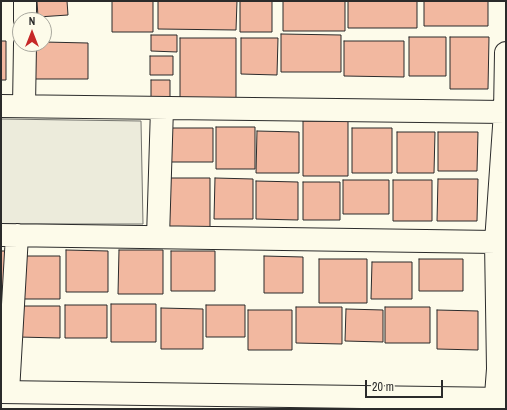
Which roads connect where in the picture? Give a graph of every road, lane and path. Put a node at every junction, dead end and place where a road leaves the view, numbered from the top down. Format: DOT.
graph roads {
  1 [pos="25,1"];
  2 [pos="25,12"];
  3 [pos="25,52"];
  4 [pos="506,53"];
  5 [pos="1,106"];
  6 [pos="24,106"];
  7 [pos="162,108"];
  8 [pos="505,112"];
  9 [pos="9,235"];
  10 [pos="158,237"];
  11 [pos="496,242"];
  12 [pos="4,392"];
  13 [pos="499,402"];
  1 -- 2 [label="street"];
  3 -- 6 [label="street"];
  4 -- 8 [label="street"];
  5 -- 6 [label="street"];
  6 -- 7 [label="street"];
  7 -- 8 [label="street"];
  7 -- 10 [label="street"];
  8 -- 11 [label="street"];
  9 -- 10 [label="street"];
  9 -- 12 [label="street"];
  10 -- 11 [label="street"];
  11 -- 13 [label="street"];
  12 -- 13 [label="street"];
}
